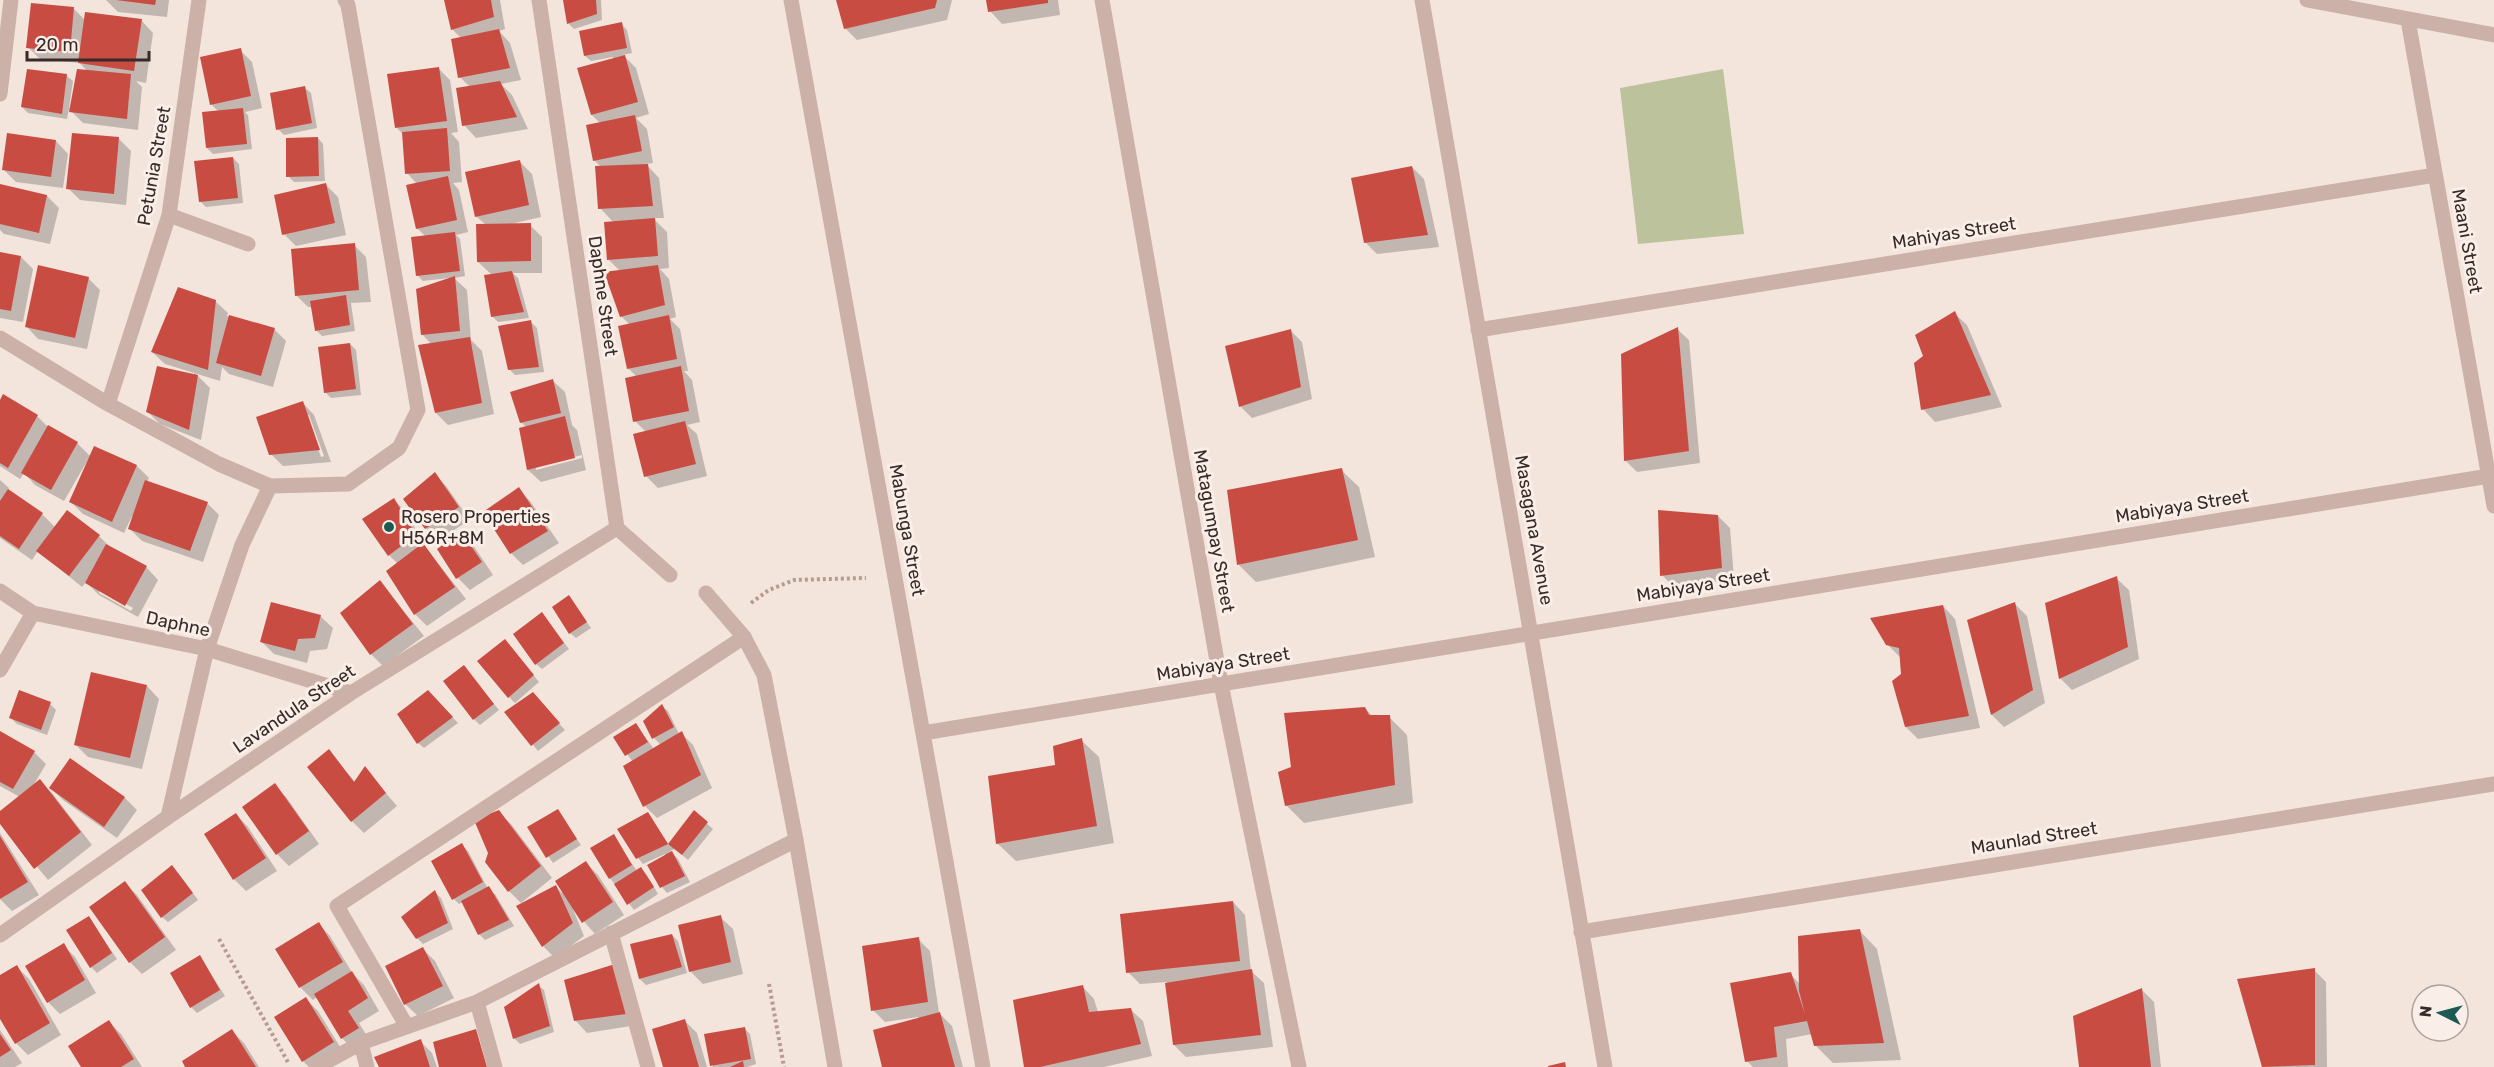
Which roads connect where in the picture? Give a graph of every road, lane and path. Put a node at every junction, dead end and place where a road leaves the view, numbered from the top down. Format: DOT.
graph roads {
  1 [pos="11,0"];
  2 [pos="199,0"];
  3 [pos="345,0"];
  4 [pos="539,0"];
  5 [pos="791,0"];
  6 [pos="1102,0"];
  7 [pos="1422,0"];
  8 [pos="2307,0"];
  9 [pos="2408,20"];
  10 [pos="2494,35"];
  11 [pos="1,84"];
  12 [pos="2435,175"];
  13 [pos="169,215"];
  14 [pos="248,244"];
  15 [pos="1478,330"];
  16 [pos="0,338"];
  17 [pos="108,404"];
  18 [pos="2489,476"];
  19 [pos="270,486"];
  20 [pos="2494,506"];
  21 [pos="617,528"];
  22 [pos="670,574"];
  23 [pos="0,591"];
  24 [pos="706,593"];
  25 [pos="899,595"];
  26 [pos="33,613"];
  27 [pos="729,620"];
  28 [pos="1532,633"];
  29 [pos="744,637"];
  30 [pos="207,649"];
  31 [pos="0,670"];
  32 [pos="1221,684"];
  33 [pos="351,693"];
  34 [pos="923,733"];
  35 [pos="2494,784"];
  36 [pos="168,817"];
  37 [pos="796,840"];
  38 [pos="1581,932"];
  39 [pos="611,933"];
  40 [pos="0,935"];
  41 [pos="219,939"];
  42 [pos="769,984"];
  43 [pos="477,1002"];
  44 [pos="406,1025"];
  45 [pos="361,1043"];
  46 [pos="291,1067"];
  47 [pos="317,1067"];
  48 [pos="367,1067"];
  49 [pos="495,1067"];
  50 [pos="648,1067"];
  51 [pos="784,1067"];
  52 [pos="835,1067"];
  53 [pos="983,1067"];
  54 [pos="1299,1067"];
  55 [pos="1605,1067"];
  1 -- 11 [label="street"];
  2 -- 13 [label="street, Petunia Street"];
  3 -- 19 [label="street"];
  4 -- 21 [label="street, Daphne Street"];
  5 -- 25 [label="street, Mabunga Street"];
  6 -- 32 [label="street, Matagumpay Street"];
  7 -- 15 [label="street, Masagana Avenue"];
  8 -- 9 [label="street"];
  9 -- 10 [label="street"];
  9 -- 12 [label="street, Maani Street"];
  12 -- 15 [label="street, Mahiyas Street"];
  12 -- 18 [label="street, Maani Street"];
  13 -- 14 [label="street"];
  13 -- 17 [label="street, Petunia Street"];
  15 -- 28 [label="street, Masagana Avenue"];
  16 -- 17 [label="street"];
  17 -- 19 [label="street"];
  18 -- 20 [label="street, Maani Street"];
  18 -- 28 [label="street, Mabiyaya Street"];
  19 -- 30 [label="street"];
  21 -- 22 [label="street"];
  21 -- 33 [label="street, Lavandula Street"];
  23 -- 26 [label="street, Daphne"];
  24 -- 27 [label="street"];
  25 -- 27 [label="path"];
  25 -- 34 [label="street, Mabunga Street"];
  26 -- 30 [label="street, Daphne"];
  26 -- 31 [label="street"];
  27 -- 29 [label="street"];
  28 -- 32 [label="street, Mabiyaya Street"];
  28 -- 38 [label="street, Masagana Avenue"];
  29 -- 37 [label="street"];
  29 -- 44 [label="street"];
  30 -- 33 [label="street, Daphne"];
  30 -- 36 [label="street"];
  32 -- 34 [label="street, Mabiyaya Street"];
  32 -- 54 [label="street, Matagumpay Street"];
  33 -- 36 [label="street, Lavandula Street"];
  34 -- 53 [label="street, Mabunga Street"];
  35 -- 38 [label="street, Maunlad Street"];
  36 -- 40 [label="street, Lavandula Street"];
  37 -- 39 [label="street"];
  37 -- 52 [label="street"];
  38 -- 55 [label="street, Masagana Avenue"];
  39 -- 43 [label="street"];
  39 -- 50 [label="street"];
  41 -- 46 [label="path"];
  42 -- 51 [label="path"];
  43 -- 44 [label="street"];
  43 -- 49 [label="street"];
  44 -- 45 [label="street"];
  45 -- 47 [label="street"];
  45 -- 48 [label="street"];
}
